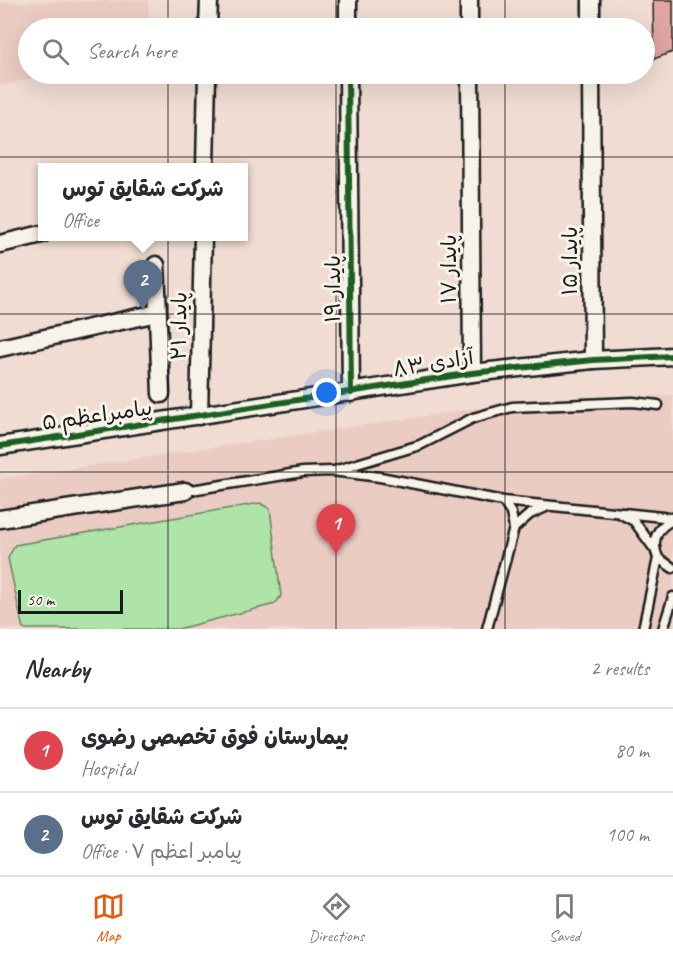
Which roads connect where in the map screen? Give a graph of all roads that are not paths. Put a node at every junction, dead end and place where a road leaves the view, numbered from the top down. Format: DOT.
graph roads {
  1 [pos="209,0"];
  2 [pos="348,0"];
  3 [pos="469,0"];
  4 [pos="591,0"];
  5 [pos="208,18"];
  6 [pos="348,18"];
  7 [pos="469,18"];
  8 [pos="591,18"];
  9 [pos="207,84"];
  10 [pos="348,84"];
  11 [pos="470,84"];
  12 [pos="591,84"];
  13 [pos="205,163"];
  14 [pos="38,235"];
  15 [pos="203,241"];
  16 [pos="0,244"];
  17 [pos="156,265"];
  18 [pos="157,313"];
  19 [pos="0,348"];
  20 [pos="673,356"];
  21 [pos="593,360"];
  22 [pos="472,373"];
  23 [pos="351,393"];
  24 [pos="161,394"];
  25 [pos="658,405"];
  26 [pos="199,416"];
  27 [pos="0,446"];
  28 [pos="332,471"];
  29 [pos="185,491"];
  30 [pos="503,501"];
  31 [pos="550,505"];
  32 [pos="618,512"];
  33 [pos="0,519"];
  34 [pos="673,519"];
  35 [pos="514,528"];
  36 [pos="657,554"];
  37 [pos="673,568"];
  38 [pos="673,597"];
  39 [pos="487,629"];
  40 [pos="643,629"];
  41 [pos="663,629"];
  1 -- 5 [label="street"];
  2 -- 6 [label="street"];
  3 -- 7 [label="street"];
  4 -- 8 [label="street"];
  9 -- 13 [label="street"];
  10 -- 23 [label="street, پایدار ۱۹"];
  11 -- 22 [label="street, پایدار ۱۷"];
  12 -- 21 [label="street, پایدار ۱۵"];
  14 -- 16 [label="street"];
  15 -- 26 [label="street, پایدار ۲۱"];
  17 -- 18 [label="street"];
  18 -- 19 [label="street"];
  18 -- 24 [label="street"];
  20 -- 21 [label="street, آزادی ۸۳"];
  21 -- 22 [label="street, آزادی ۸۳"];
  22 -- 23 [label="street, آزادی ۸۳"];
  23 -- 26 [label="street, آزادی ۸۳"];
  25 -- 28 [label="lane"];
  26 -- 27 [label="street, پیامبراعظم ۵"];
  28 -- 29 [label="lane"];
  28 -- 30 [label="lane"];
  29 -- 33 [label="street"];
  30 -- 31 [label="lane"];
  30 -- 35 [label="lane"];
  31 -- 32 [label="lane"];
  31 -- 35 [label="lane"];
  32 -- 34 [label="lane"];
  32 -- 36 [label="lane"];
  34 -- 36 [label="lane"];
  35 -- 39 [label="lane"];
  36 -- 37 [label="lane"];
  36 -- 40 [label="lane"];
  38 -- 41 [label="lane"];
}
